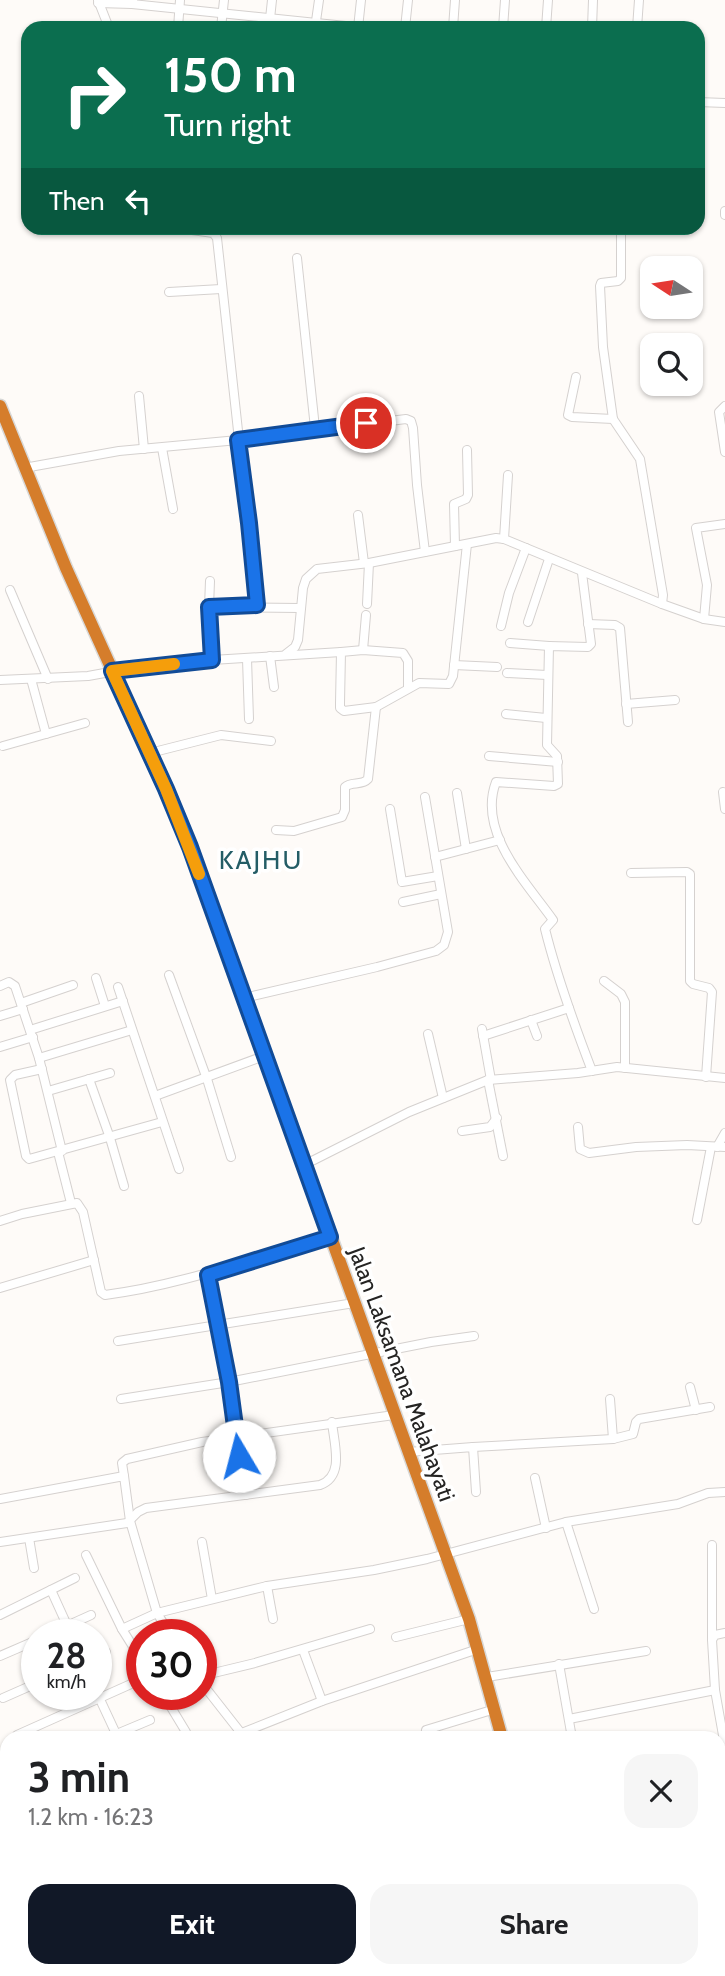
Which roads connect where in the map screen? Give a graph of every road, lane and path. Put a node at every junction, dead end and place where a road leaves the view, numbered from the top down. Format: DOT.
graph roads {
  1 [pos="180,0"];
  2 [pos="225,0"];
  3 [pos="272,0"];
  4 [pos="319,0"];
  5 [pos="361,0"];
  6 [pos="408,0"];
  7 [pos="455,0"];
  8 [pos="505,0"];
  9 [pos="548,0"];
  10 [pos="593,0"];
  11 [pos="639,0"];
  12 [pos="98,1"];
  13 [pos="132,2"];
  14 [pos="180,11"];
  15 [pos="223,15"];
  16 [pos="270,18"];
  17 [pos="107,21"];
  18 [pos="179,21"];
  19 [pos="222,21"];
  20 [pos="270,21"];
  21 [pos="290,21"];
  22 [pos="316,21"];
  23 [pos="360,21"];
  24 [pos="406,21"];
  25 [pos="454,21"];
  26 [pos="504,21"];
  27 [pos="547,21"];
  28 [pos="592,21"];
  29 [pos="638,21"];
  30 [pos="705,102"];
  31 [pos="725,103"];
  32 [pos="215,235"];
  33 [pos="621,235"];
  34 [pos="297,258"];
  35 [pos="221,289"];
  36 [pos="169,292"];
  37 [pos="576,377"];
  38 [pos="139,396"];
  39 [pos="0,406"];
  40 [pos="725,406"];
  41 [pos="613,419"];
  42 [pos="315,428"];
  43 [pos="238,440"];
  44 [pos="162,448"];
  45 [pos="144,449"];
  46 [pos="467,450"];
  47 [pos="725,452"];
  48 [pos="24,468"];
  49 [pos="508,475"];
  50 [pos="173,509"];
  51 [pos="358,514"];
  52 [pos="725,524"];
  53 [pos="504,539"];
  54 [pos="467,544"];
  55 [pos="455,547"];
  56 [pos="526,548"];
  57 [pos="425,552"];
  58 [pos="549,559"];
  59 [pos="367,563"];
  60 [pos="582,573"];
  61 [pos="210,581"];
  62 [pos="10,590"];
  63 [pos="367,604"];
  64 [pos="663,604"];
  65 [pos="257,605"];
  66 [pos="209,607"];
  67 [pos="299,608"];
  68 [pos="366,615"];
  69 [pos="704,618"];
  70 [pos="528,622"];
  71 [pos="725,622"];
  72 [pos="589,624"];
  73 [pos="500,626"];
  74 [pos="510,643"];
  75 [pos="549,646"];
  76 [pos="363,650"];
  77 [pos="341,652"];
  78 [pos="286,654"];
  79 [pos="270,656"];
  80 [pos="247,659"];
  81 [pos="212,660"];
  82 [pos="454,665"];
  83 [pos="497,667"];
  84 [pos="112,671"];
  85 [pos="507,673"];
  86 [pos="547,675"];
  87 [pos="31,679"];
  88 [pos="48,679"];
  89 [pos="0,680"];
  90 [pos="274,687"];
  91 [pos="408,687"];
  92 [pos="675,700"];
  93 [pos="626,704"];
  94 [pos="376,707"];
  95 [pos="506,714"];
  96 [pos="546,718"];
  97 [pos="249,719"];
  98 [pos="628,722"];
  99 [pos="85,723"];
  100 [pos="46,734"];
  101 [pos="271,741"];
  102 [pos="3,746"];
  103 [pos="150,753"];
  104 [pos="489,756"];
  105 [pos="558,762"];
  106 [pos="723,792"];
  107 [pos="457,793"];
  108 [pos="425,797"];
  109 [pos="390,809"];
  110 [pos="725,809"];
  111 [pos="276,830"];
  112 [pos="500,840"];
  113 [pos="466,849"];
  114 [pos="435,857"];
  115 [pos="631,873"];
  116 [pos="438,876"];
  117 [pos="441,894"];
  118 [pos="403,902"];
  119 [pos="169,975"];
  120 [pos="96,978"];
  121 [pos="604,982"];
  122 [pos="73,985"];
  123 [pos="0,986"];
  124 [pos="118,986"];
  125 [pos="244,998"];
  126 [pos="123,1001"];
  127 [pos="22,1006"];
  128 [pos="105,1006"];
  129 [pos="569,1008"];
  130 [pos="0,1016"];
  131 [pos="531,1020"];
  132 [pos="132,1030"];
  133 [pos="32,1033"];
  134 [pos="428,1034"];
  135 [pos="537,1036"];
  136 [pos="0,1047"];
  137 [pos="264,1056"];
  138 [pos="40,1058"];
  139 [pos="625,1068"];
  140 [pos="42,1069"];
  141 [pos="592,1071"];
  142 [pos="110,1073"];
  143 [pos="706,1077"];
  144 [pos="725,1078"];
  145 [pos="89,1079"];
  146 [pos="207,1079"];
  147 [pos="490,1080"];
  148 [pos="48,1091"];
  149 [pos="155,1097"];
  150 [pos="443,1098"];
  151 [pos="498,1118"];
  152 [pos="162,1122"];
  153 [pos="578,1128"];
  154 [pos="462,1131"];
  155 [pos="725,1133"];
  156 [pos="110,1138"];
  157 [pos="718,1147"];
  158 [pos="60,1152"];
  159 [pos="503,1156"];
  160 [pos="231,1157"];
  161 [pos="304,1165"];
  162 [pos="179,1169"];
  163 [pos="124,1185"];
  164 [pos="71,1203"];
  165 [pos="698,1220"];
  166 [pos="0,1221"];
  167 [pos="330,1237"];
  168 [pos="94,1260"];
  169 [pos="208,1275"];
  170 [pos="0,1287"];
  171 [pos="355,1303"];
  172 [pos="218,1325"];
  173 [pos="474,1336"];
  174 [pos="118,1341"];
  175 [pos="372,1353"];
  176 [pos="229,1382"];
  177 [pos="690,1387"];
  178 [pos="121,1399"];
  179 [pos="610,1399"];
  180 [pos="710,1407"];
  181 [pos="696,1410"];
  182 [pos="394,1415"];
  183 [pos="332,1422"];
  184 [pos="236,1437"];
  185 [pos="613,1439"];
  186 [pos="472,1447"];
  187 [pos="408,1452"];
  188 [pos="124,1476"];
  189 [pos="535,1479"];
  190 [pos="476,1492"];
  191 [pos="725,1492"];
  192 [pos="246,1495"];
  193 [pos="0,1499"];
  194 [pos="130,1521"];
  195 [pos="566,1522"];
  196 [pos="545,1528"];
  197 [pos="29,1538"];
  198 [pos="0,1542"];
  199 [pos="202,1542"];
  200 [pos="712,1545"];
  201 [pos="445,1553"];
  202 [pos="86,1555"];
  203 [pos="34,1568"];
  204 [pos="75,1578"];
  205 [pos="267,1586"];
  206 [pos="51,1590"];
  207 [pos="212,1599"];
  208 [pos="594,1608"];
  209 [pos="157,1614"];
  210 [pos="0,1615"];
  211 [pos="90,1615"];
  212 [pos="64,1619"];
  213 [pos="84,1619"];
  214 [pos="160,1619"];
  215 [pos="274,1619"];
  216 [pos="469,1619"];
  217 [pos="122,1629"];
  218 [pos="370,1629"];
  219 [pos="725,1633"];
  220 [pos="126,1635"];
  221 [pos="396,1637"];
  222 [pos="712,1638"];
  223 [pos="21,1647"];
  224 [pos="478,1649"];
  225 [pos="303,1650"];
  226 [pos="646,1651"];
  227 [pos="0,1656"];
  228 [pos="559,1664"];
  229 [pos="217,1672"];
  230 [pos="486,1677"];
  231 [pos="21,1690"];
  232 [pos="715,1690"];
  233 [pos="3,1698"];
  234 [pos="322,1701"];
  235 [pos="217,1702"];
  236 [pos="495,1709"];
  237 [pos="66,1710"];
  238 [pos="103,1710"];
  239 [pos="173,1710"];
  240 [pos="569,1719"];
  241 [pos="150,1720"];
  242 [pos="25,1731"];
  243 [pos="112,1731"];
  244 [pos="125,1731"];
  245 [pos="185,1731"];
  246 [pos="239,1731"];
  247 [pos="246,1731"];
  248 [pos="425,1731"];
  249 [pos="500,1731"];
  250 [pos="571,1731"];
  251 [pos="723,1731"];
  1 -- 14 [label="street"];
  2 -- 15 [label="street"];
  3 -- 16 [label="street"];
  4 -- 22 [label="street"];
  5 -- 23 [label="street"];
  6 -- 24 [label="street"];
  7 -- 25 [label="street"];
  8 -- 26 [label="street"];
  9 -- 27 [label="street"];
  10 -- 28 [label="street"];
  11 -- 29 [label="street"];
  12 -- 13 [label="street"];
  12 -- 17 [label="street"];
  13 -- 14 [label="street"];
  14 -- 15 [label="street"];
  14 -- 18 [label="street"];
  15 -- 16 [label="street"];
  15 -- 19 [label="street"];
  16 -- 20 [label="street"];
  16 -- 21 [label="street"];
  30 -- 31 [label="street"];
  32 -- 35 [label="street"];
  33 -- 41 [label="street"];
  34 -- 42 [label="street"];
  35 -- 36 [label="street"];
  35 -- 43 [label="street"];
  37 -- 41 [label="street"];
  38 -- 45 [label="street"];
  39 -- 48 [label="highway, Jalan Laksamana Malahayati"];
  40 -- 47 [label="street"];
  41 -- 64 [label="street"];
  42 -- 43 [label="street"];
  42 -- 57 [label="street"];
  43 -- 44 [label="street"];
  43 -- 65 [label="street"];
  44 -- 45 [label="street"];
  44 -- 50 [label="street"];
  45 -- 48 [label="street"];
  46 -- 55 [label="street"];
  48 -- 84 [label="highway, Jalan Laksamana Malahayati"];
  49 -- 53 [label="street"];
  51 -- 59 [label="street"];
  52 -- 69 [label="street"];
  53 -- 54 [label="street"];
  53 -- 56 [label="street"];
  54 -- 55 [label="street"];
  54 -- 82 [label="street"];
  55 -- 57 [label="street"];
  56 -- 58 [label="street"];
  56 -- 73 [label="street"];
  57 -- 59 [label="street"];
  58 -- 60 [label="street"];
  58 -- 70 [label="street"];
  59 -- 63 [label="street"];
  59 -- 67 [label="street"];
  60 -- 64 [label="street"];
  60 -- 72 [label="street"];
  61 -- 66 [label="street"];
  62 -- 88 [label="street"];
  64 -- 69 [label="street"];
  65 -- 66 [label="street"];
  65 -- 67 [label="street"];
  66 -- 81 [label="street"];
  67 -- 78 [label="street"];
  68 -- 76 [label="street"];
  69 -- 71 [label="street"];
  72 -- 75 [label="street"];
  72 -- 93 [label="street"];
  74 -- 75 [label="street"];
  75 -- 86 [label="street"];
  76 -- 77 [label="street"];
  76 -- 91 [label="street"];
  77 -- 78 [label="street"];
  77 -- 94 [label="street"];
  78 -- 79 [label="street"];
  79 -- 80 [label="street"];
  79 -- 90 [label="street"];
  80 -- 81 [label="street"];
  80 -- 97 [label="street"];
  81 -- 84 [label="street"];
  82 -- 83 [label="street"];
  82 -- 91 [label="street"];
  84 -- 88 [label="street"];
  84 -- 103 [label="highway, Jalan Laksamana Malahayati"];
  85 -- 86 [label="street"];
  86 -- 96 [label="street"];
  87 -- 88 [label="street"];
  87 -- 89 [label="street"];
  87 -- 100 [label="street"];
  91 -- 94 [label="street"];
  92 -- 93 [label="street"];
  93 -- 98 [label="street"];
  94 -- 111 [label="street"];
  95 -- 96 [label="street"];
  96 -- 105 [label="street"];
  99 -- 100 [label="street"];
  100 -- 102 [label="street"];
  101 -- 103 [label="street"];
  103 -- 125 [label="highway, Jalan Laksamana Malahayati"];
  104 -- 105 [label="street"];
  105 -- 112 [label="street"];
  106 -- 110 [label="street"];
  107 -- 113 [label="street"];
  108 -- 114 [label="street"];
  109 -- 116 [label="street"];
  112 -- 113 [label="street"];
  112 -- 129 [label="street"];
  113 -- 114 [label="street"];
  114 -- 116 [label="street"];
  115 -- 143 [label="street"];
  116 -- 117 [label="street"];
  117 -- 118 [label="street"];
  117 -- 125 [label="street"];
  119 -- 146 [label="street"];
  120 -- 128 [label="street"];
  121 -- 139 [label="street"];
  122 -- 127 [label="street"];
  123 -- 127 [label="street"];
  124 -- 126 [label="street"];
  125 -- 137 [label="highway, Jalan Laksamana Malahayati"];
  126 -- 128 [label="street"];
  126 -- 132 [label="street"];
  127 -- 130 [label="street"];
  127 -- 133 [label="street"];
  128 -- 133 [label="street"];
  129 -- 131 [label="street"];
  129 -- 141 [label="street"];
  131 -- 135 [label="street"];
  131 -- 147 [label="street"];
  132 -- 138 [label="street"];
  132 -- 149 [label="street"];
  133 -- 136 [label="street"];
  133 -- 138 [label="street"];
  134 -- 150 [label="street"];
  137 -- 146 [label="street"];
  137 -- 161 [label="highway, Jalan Laksamana Malahayati"];
  138 -- 140 [label="street"];
  139 -- 141 [label="street"];
  139 -- 143 [label="street"];
  140 -- 148 [label="street"];
  140 -- 158 [label="street"];
  141 -- 147 [label="street"];
  142 -- 145 [label="street"];
  143 -- 144 [label="street"];
  145 -- 148 [label="street"];
  145 -- 156 [label="street"];
  146 -- 149 [label="street"];
  146 -- 160 [label="street"];
  147 -- 150 [label="street"];
  147 -- 151 [label="street"];
  148 -- 158 [label="street"];
  149 -- 152 [label="street"];
  150 -- 161 [label="street"];
  151 -- 154 [label="street"];
  151 -- 159 [label="street"];
  152 -- 156 [label="street"];
  152 -- 162 [label="street"];
  153 -- 157 [label="street"];
  155 -- 157 [label="street"];
  156 -- 158 [label="street"];
  156 -- 163 [label="street"];
  157 -- 165 [label="street"];
  158 -- 164 [label="street"];
  161 -- 167 [label="highway, Jalan Laksamana Malahayati"];
  164 -- 166 [label="street"];
  164 -- 168 [label="street"];
  167 -- 169 [label="street"];
  167 -- 171 [label="highway, Jalan Laksamana Malahayati"];
  168 -- 169 [label="street"];
  168 -- 170 [label="street"];
  169 -- 172 [label="street"];
  171 -- 172 [label="street"];
  171 -- 175 [label="highway, Jalan Laksamana Malahayati"];
  172 -- 174 [label="street"];
  172 -- 176 [label="street"];
  173 -- 175 [label="street"];
  175 -- 176 [label="street"];
  175 -- 182 [label="highway, Jalan Laksamana Malahayati"];
  176 -- 178 [label="street"];
  176 -- 184 [label="street"];
  177 -- 181 [label="street"];
  179 -- 185 [label="street"];
  180 -- 181 [label="street"];
  181 -- 185 [label="street"];
  182 -- 183 [label="street"];
  182 -- 187 [label="highway, Jalan Laksamana Malahayati"];
  183 -- 184 [label="street"];
  183 -- 192 [label="street"];
  184 -- 188 [label="street"];
  184 -- 192 [label="street"];
  185 -- 186 [label="street"];
  186 -- 187 [label="street"];
  186 -- 190 [label="street"];
  187 -- 201 [label="highway, Jalan Laksamana Malahayati"];
  188 -- 193 [label="street"];
  188 -- 194 [label="street"];
  189 -- 196 [label="street"];
  191 -- 195 [label="street"];
  192 -- 194 [label="street"];
  194 -- 197 [label="street"];
  194 -- 209 [label="street"];
  195 -- 196 [label="street"];
  195 -- 208 [label="street"];
  196 -- 201 [label="street"];
  197 -- 198 [label="street"];
  197 -- 203 [label="street"];
  199 -- 207 [label="street"];
  200 -- 222 [label="street"];
  201 -- 205 [label="street"];
  201 -- 216 [label="highway, Jalan Laksamana Malahayati"];
  202 -- 217 [label="street"];
  204 -- 206 [label="street"];
  205 -- 207 [label="street"];
  205 -- 215 [label="street"];
  206 -- 210 [label="street"];
  206 -- 212 [label="street"];
  207 -- 209 [label="street"];
  209 -- 214 [label="street"];
  209 -- 217 [label="street"];
  211 -- 213 [label="street"];
  216 -- 221 [label="street"];
  216 -- 224 [label="highway, Jalan Laksamana Malahayati"];
  217 -- 220 [label="street"];
  218 -- 225 [label="street"];
  219 -- 222 [label="street"];
  222 -- 232 [label="street"];
  223 -- 227 [label="street"];
  224 -- 230 [label="highway, Jalan Laksamana Malahayati"];
  224 -- 234 [label="street"];
  225 -- 229 [label="street"];
  225 -- 234 [label="street"];
  226 -- 228 [label="street"];
  228 -- 230 [label="street"];
  228 -- 240 [label="street"];
  230 -- 236 [label="highway, Jalan Laksamana Malahayati"];
  231 -- 233 [label="street"];
  232 -- 240 [label="street"];
  232 -- 251 [label="street"];
  234 -- 247 [label="street"];
  235 -- 246 [label="street"];
  236 -- 248 [label="street"];
  236 -- 249 [label="highway, Jalan Laksamana Malahayati"];
  237 -- 242 [label="street"];
  238 -- 243 [label="street"];
  239 -- 245 [label="street"];
  240 -- 250 [label="street"];
  241 -- 244 [label="street"];
}
